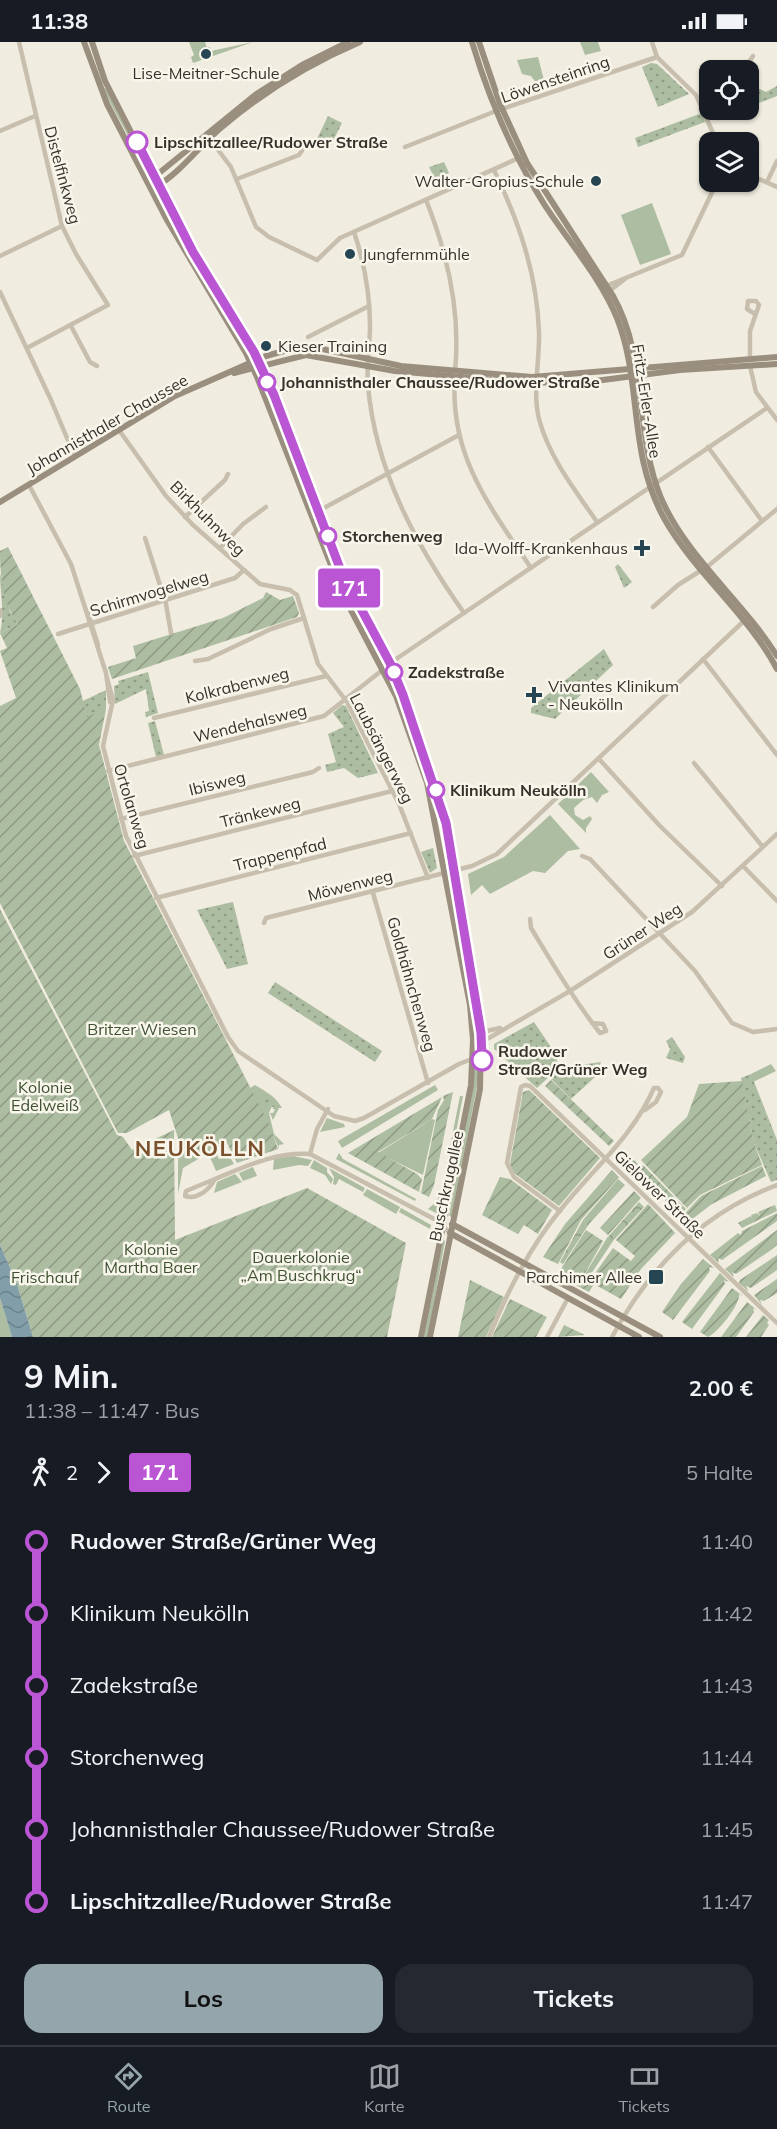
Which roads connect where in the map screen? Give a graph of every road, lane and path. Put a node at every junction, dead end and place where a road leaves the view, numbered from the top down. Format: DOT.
graph roads {
  1 [pos="19,42"];
  2 [pos="84,42"];
  3 [pos="92,42"];
  4 [pos="348,42"];
  5 [pos="360,42"];
  6 [pos="472,42"];
  7 [pos="479,42"];
  8 [pos="652,42"];
  9 [pos="753,56"];
  10 [pos="657,57"];
  11 [pos="750,60"];
  12 [pos="306,66"];
  13 [pos="101,82"];
  14 [pos="699,100"];
  15 [pos="499,110"];
  16 [pos="35,116"];
  17 [pos="0,131"];
  18 [pos="207,136"];
  19 [pos="307,143"];
  20 [pos="405,147"];
  21 [pos="140,150"];
  22 [pos="133,153"];
  23 [pos="520,157"];
  24 [pos="777,161"];
  25 [pos="494,170"];
  26 [pos="154,177"];
  27 [pos="237,179"];
  28 [pos="759,179"];
  29 [pos="148,182"];
  30 [pos="767,183"];
  31 [pos="158,185"];
  32 [pos="777,187"];
  33 [pos="151,189"];
  34 [pos="712,192"];
  35 [pos="426,200"];
  36 [pos="168,205"];
  37 [pos="161,208"];
  38 [pos="62,225"];
  39 [pos="354,232"];
  40 [pos="0,256"];
  41 [pos="203,270"];
  42 [pos="196,274"];
  43 [pos="606,290"];
  44 [pos="0,292"];
  45 [pos="369,306"];
  46 [pos="755,314"];
  47 [pos="71,326"];
  48 [pos="308,337"];
  49 [pos="27,348"];
  50 [pos="777,357"];
  51 [pos="750,362"];
  52 [pos="368,363"];
  53 [pos="255,364"];
  54 [pos="777,364"];
  55 [pos="97,366"];
  56 [pos="632,368"];
  57 [pos="455,374"];
  58 [pos="633,376"];
  59 [pos="537,380"];
  60 [pos="274,395"];
  61 [pos="266,398"];
  62 [pos="767,408"];
  63 [pos="777,420"];
  64 [pos="119,430"];
  65 [pos="459,435"];
  66 [pos="708,447"];
  67 [pos="75,457"];
  68 [pos="228,474"];
  69 [pos="388,474"];
  70 [pos="29,485"];
  71 [pos="652,485"];
  72 [pos="0,502"];
  73 [pos="266,507"];
  74 [pos="777,509"];
  75 [pos="319,512"];
  76 [pos="311,515"];
  77 [pos="185,517"];
  78 [pos="762,521"];
  79 [pos="597,522"];
  80 [pos="145,538"];
  81 [pos="220,547"];
  82 [pos="531,568"];
  83 [pos="705,568"];
  84 [pos="244,570"];
  85 [pos="298,598"];
  86 [pos="165,600"];
  87 [pos="653,607"];
  88 [pos="0,610"];
  89 [pos="464,613"];
  90 [pos="0,616"];
  91 [pos="304,618"];
  92 [pos="746,619"];
  93 [pos="90,624"];
  94 [pos="171,633"];
  95 [pos="58,634"];
  96 [pos="777,656"];
  97 [pos="704,659"];
  98 [pos="195,661"];
  99 [pos="390,663"];
  100 [pos="383,669"];
  101 [pos="777,669"];
  102 [pos="326,676"];
  103 [pos="345,699"];
  104 [pos="154,718"];
  105 [pos="777,755"];
  106 [pos="599,759"];
  107 [pos="694,763"];
  108 [pos="319,768"];
  109 [pos="108,771"];
  110 [pos="392,792"];
  111 [pos="121,819"];
  112 [pos="411,833"];
  113 [pos="777,834"];
  114 [pos="763,847"];
  115 [pos="134,856"];
  116 [pos="582,856"];
  117 [pos="743,866"];
  118 [pos="456,870"];
  119 [pos="445,873"];
  120 [pos="428,878"];
  121 [pos="722,886"];
  122 [pos="373,893"];
  123 [pos="156,898"];
  124 [pos="777,901"];
  125 [pos="530,919"];
  126 [pos="264,923"];
  127 [pos="660,934"];
  128 [pos="570,991"];
  129 [pos="592,1023"];
  130 [pos="777,1029"];
  131 [pos="482,1036"];
  132 [pos="473,1037"];
  133 [pos="472,1059"];
  134 [pos="428,1083"];
  135 [pos="327,1110"];
  136 [pos="645,1110"];
  137 [pos="310,1154"];
  138 [pos="605,1159"];
  139 [pos="215,1179"];
  140 [pos="777,1186"];
  141 [pos="560,1210"];
  142 [pos="452,1224"];
  143 [pos="444,1225"];
  144 [pos="450,1233"];
  145 [pos="687,1238"];
  146 [pos="525,1264"];
  147 [pos="521,1272"];
  148 [pos="568,1298"];
  149 [pos="623,1317"];
  150 [pos="777,1323"];
  151 [pos="618,1326"];
  152 [pos="421,1337"];
  153 [pos="429,1337"];
  154 [pos="489,1337"];
  155 [pos="547,1337"];
  156 [pos="612,1337"];
  157 [pos="639,1337"];
  158 [pos="660,1337"];
  1 -- 16 [label="street, Distelfinkweg"];
  2 -- 13 [label="main road"];
  3 -- 13 [label="main road"];
  4 -- 12 [label="main road"];
  5 -- 12 [label="main road"];
  6 -- 15 [label="main road, Fritz-Erler-Allee"];
  7 -- 15 [label="main road, Fritz-Erler-Allee"];
  8 -- 10 [label="street"];
  9 -- 11 [label="street"];
  10 -- 14 [label="street"];
  10 -- 15 [label="street, Löwensteinring"];
  12 -- 18 [label="main road"];
  13 -- 21 [label="main road"];
  13 -- 22 [label="main road"];
  15 -- 20 [label="street, Löwensteinring"];
  15 -- 23 [label="main road, Fritz-Erler-Allee"];
  16 -- 17 [label="street"];
  16 -- 38 [label="street, Distelfinkweg"];
  18 -- 26 [label="main road"];
  18 -- 27 [label="street"];
  18 -- 31 [label="main road"];
  19 -- 27 [label="street"];
  21 -- 22 [label="main road"];
  21 -- 26 [label="main road"];
  22 -- 29 [label="main road"];
  23 -- 25 [label="street"];
  23 -- 43 [label="main road, Fritz-Erler-Allee"];
  24 -- 30 [label="street"];
  25 -- 35 [label="street"];
  25 -- 59 [label="street"];
  26 -- 29 [label="main road"];
  26 -- 31 [label="main road"];
  27 -- 39 [label="street"];
  28 -- 30 [label="street"];
  29 -- 33 [label="main road"];
  30 -- 32 [label="street"];
  31 -- 33 [label="main road"];
  31 -- 36 [label="main road"];
  33 -- 37 [label="main road"];
  34 -- 43 [label="street"];
  35 -- 39 [label="street"];
  35 -- 57 [label="street"];
  36 -- 37 [label="main road"];
  36 -- 41 [label="main road"];
  37 -- 42 [label="main road"];
  38 -- 40 [label="street"];
  38 -- 47 [label="street, Distelfinkweg"];
  39 -- 45 [label="street"];
  41 -- 42 [label="main road"];
  41 -- 53 [label="main road"];
  42 -- 53 [label="main road"];
  43 -- 56 [label="main road, Fritz-Erler-Allee"];
  44 -- 49 [label="street"];
  45 -- 48 [label="street"];
  45 -- 52 [label="street"];
  46 -- 46 [label="street"];
  46 -- 51 [label="street"];
  47 -- 49 [label="street"];
  47 -- 55 [label="street"];
  49 -- 67 [label="street"];
  50 -- 51 [label="main road, Johannisthaler Chaussee"];
  51 -- 54 [label="main road, Johannisthaler Chaussee"];
  51 -- 56 [label="main road, Johannisthaler Chaussee"];
  51 -- 58 [label="main road, Johannisthaler Chaussee"];
  51 -- 62 [label="street"];
  52 -- 53 [label="main road, Johannisthaler Chaussee"];
  52 -- 57 [label="main road, Johannisthaler Chaussee"];
  52 -- 69 [label="street"];
  53 -- 60 [label="main road, Buschkrugallee"];
  53 -- 61 [label="main road, Buschkrugallee"];
  53 -- 64 [label="main road, Johannisthaler Chaussee"];
  56 -- 58 [label="main road, Fritz-Erler-Allee"];
  56 -- 59 [label="main road, Johannisthaler Chaussee"];
  57 -- 59 [label="main road, Johannisthaler Chaussee"];
  57 -- 65 [label="street"];
  58 -- 59 [label="main road, Johannisthaler Chaussee"];
  58 -- 71 [label="main road, Fritz-Erler-Allee"];
  59 -- 79 [label="street"];
  60 -- 61 [label="main road"];
  60 -- 75 [label="main road, Buschkrugallee"];
  61 -- 76 [label="main road, Buschkrugallee"];
  62 -- 63 [label="street"];
  62 -- 66 [label="street"];
  64 -- 67 [label="main road, Johannisthaler Chaussee"];
  64 -- 77 [label="street, Birkhuhnweg"];
  65 -- 69 [label="street"];
  65 -- 82 [label="street"];
  66 -- 71 [label="street"];
  66 -- 78 [label="street"];
  67 -- 70 [label="main road, Johannisthaler Chaussee"];
  68 -- 77 [label="street"];
  69 -- 75 [label="street"];
  69 -- 89 [label="street"];
  70 -- 72 [label="main road, Johannisthaler Chaussee"];
  70 -- 93 [label="street, Ortolanweg"];
  71 -- 79 [label="street"];
  71 -- 83 [label="main road, Fritz-Erler-Allee"];
  73 -- 81 [label="street"];
  74 -- 78 [label="street"];
  75 -- 76 [label="street"];
  75 -- 99 [label="main road, Buschkrugallee"];
  76 -- 100 [label="main road, Buschkrugallee"];
  77 -- 81 [label="street, Birkhuhnweg"];
  78 -- 83 [label="street"];
  79 -- 82 [label="street"];
  80 -- 86 [label="street"];
  81 -- 84 [label="street, Birkhuhnweg"];
  82 -- 89 [label="street"];
  83 -- 87 [label="street"];
  83 -- 92 [label="main road, Fritz-Erler-Allee"];
  84 -- 85 [label="street, Birkhuhnweg"];
  84 -- 86 [label="street, Schirmvogelweg"];
  85 -- 91 [label="street, Laubsängerweg"];
  86 -- 93 [label="street, Schirmvogelweg"];
  86 -- 94 [label="street"];
  88 -- 90 [label="street"];
  89 -- 99 [label="street"];
  91 -- 98 [label="street"];
  91 -- 102 [label="street, Laubsängerweg"];
  92 -- 96 [label="main road, Fritz-Erler-Allee"];
  92 -- 97 [label="street, Möwenweg"];
  92 -- 101 [label="main road, Fritz-Erler-Allee"];
  93 -- 95 [label="street, Schirmvogelweg"];
  93 -- 109 [label="street, Ortolanweg"];
  97 -- 105 [label="street"];
  97 -- 106 [label="street, Möwenweg"];
  99 -- 100 [label="street"];
  99 -- 118 [label="main road, Buschkrugallee"];
  100 -- 103 [label="street, Wendehalsweg"];
  100 -- 119 [label="main road, Buschkrugallee"];
  102 -- 103 [label="street, Laubsängerweg"];
  102 -- 104 [label="street, Kolkrabenweg"];
  103 -- 109 [label="street, Wendehalsweg"];
  103 -- 110 [label="street, Laubsängerweg"];
  106 -- 118 [label="street, Möwenweg"];
  106 -- 121 [label="street"];
  107 -- 114 [label="street"];
  108 -- 111 [label="street, Ibisweg"];
  109 -- 111 [label="street, Ortolanweg"];
  110 -- 112 [label="street, Laubsängerweg"];
  110 -- 115 [label="street, Tränkeweg"];
  111 -- 115 [label="street, Ortolanweg"];
  112 -- 120 [label="street, Laubsängerweg"];
  112 -- 123 [label="street, Trappenpfad"];
  113 -- 114 [label="street, Grüner Weg"];
  114 -- 117 [label="street, Grüner Weg"];
  115 -- 123 [label="street, Ortolanweg"];
  116 -- 127 [label="street"];
  117 -- 121 [label="street, Grüner Weg"];
  117 -- 124 [label="street"];
  118 -- 119 [label="street, Möwenweg"];
  118 -- 131 [label="main road, Buschkrugallee"];
  119 -- 120 [label="street, Möwenweg"];
  119 -- 132 [label="main road, Buschkrugallee"];
  120 -- 122 [label="street, Möwenweg"];
  121 -- 127 [label="street, Grüner Weg"];
  122 -- 126 [label="street, Möwenweg"];
  122 -- 134 [label="street, Goldhähnchenweg"];
  123 -- 135 [label="street, Ortolanweg"];
  125 -- 128 [label="street"];
  127 -- 128 [label="street, Grüner Weg"];
  127 -- 130 [label="street"];
  128 -- 129 [label="street"];
  128 -- 131 [label="street, Grüner Weg"];
  131 -- 132 [label="street, Grüner Weg"];
  131 -- 142 [label="main road, Buschkrugallee"];
  132 -- 133 [label="main road, Buschkrugallee"];
  133 -- 134 [label="street"];
  133 -- 143 [label="main road, Buschkrugallee"];
  134 -- 135 [label="street, Ortolanweg"];
  135 -- 137 [label="street"];
  136 -- 136 [label="street"];
  136 -- 138 [label="street"];
  137 -- 139 [label="street"];
  137 -- 143 [label="street"];
  138 -- 141 [label="street"];
  138 -- 141 [label="street, Gielower Straße"];
  138 -- 145 [label="street, Gielower Straße"];
  139 -- 139 [label="street"];
  140 -- 145 [label="street"];
  141 -- 146 [label="street"];
  142 -- 143 [label="street"];
  142 -- 144 [label="main road, Buschkrugallee"];
  142 -- 146 [label="main road"];
  143 -- 144 [label="street"];
  143 -- 152 [label="main road, Buschkrugallee"];
  144 -- 147 [label="main road"];
  144 -- 153 [label="main road, Buschkrugallee"];
  145 -- 149 [label="street"];
  145 -- 150 [label="street, Gielower Straße"];
  146 -- 147 [label="street"];
  146 -- 149 [label="main road"];
  147 -- 148 [label="main road"];
  147 -- 154 [label="street"];
  148 -- 151 [label="main road"];
  148 -- 155 [label="street"];
  149 -- 151 [label="street"];
  149 -- 158 [label="main road"];
  151 -- 156 [label="street"];
  151 -- 157 [label="main road"];
}
